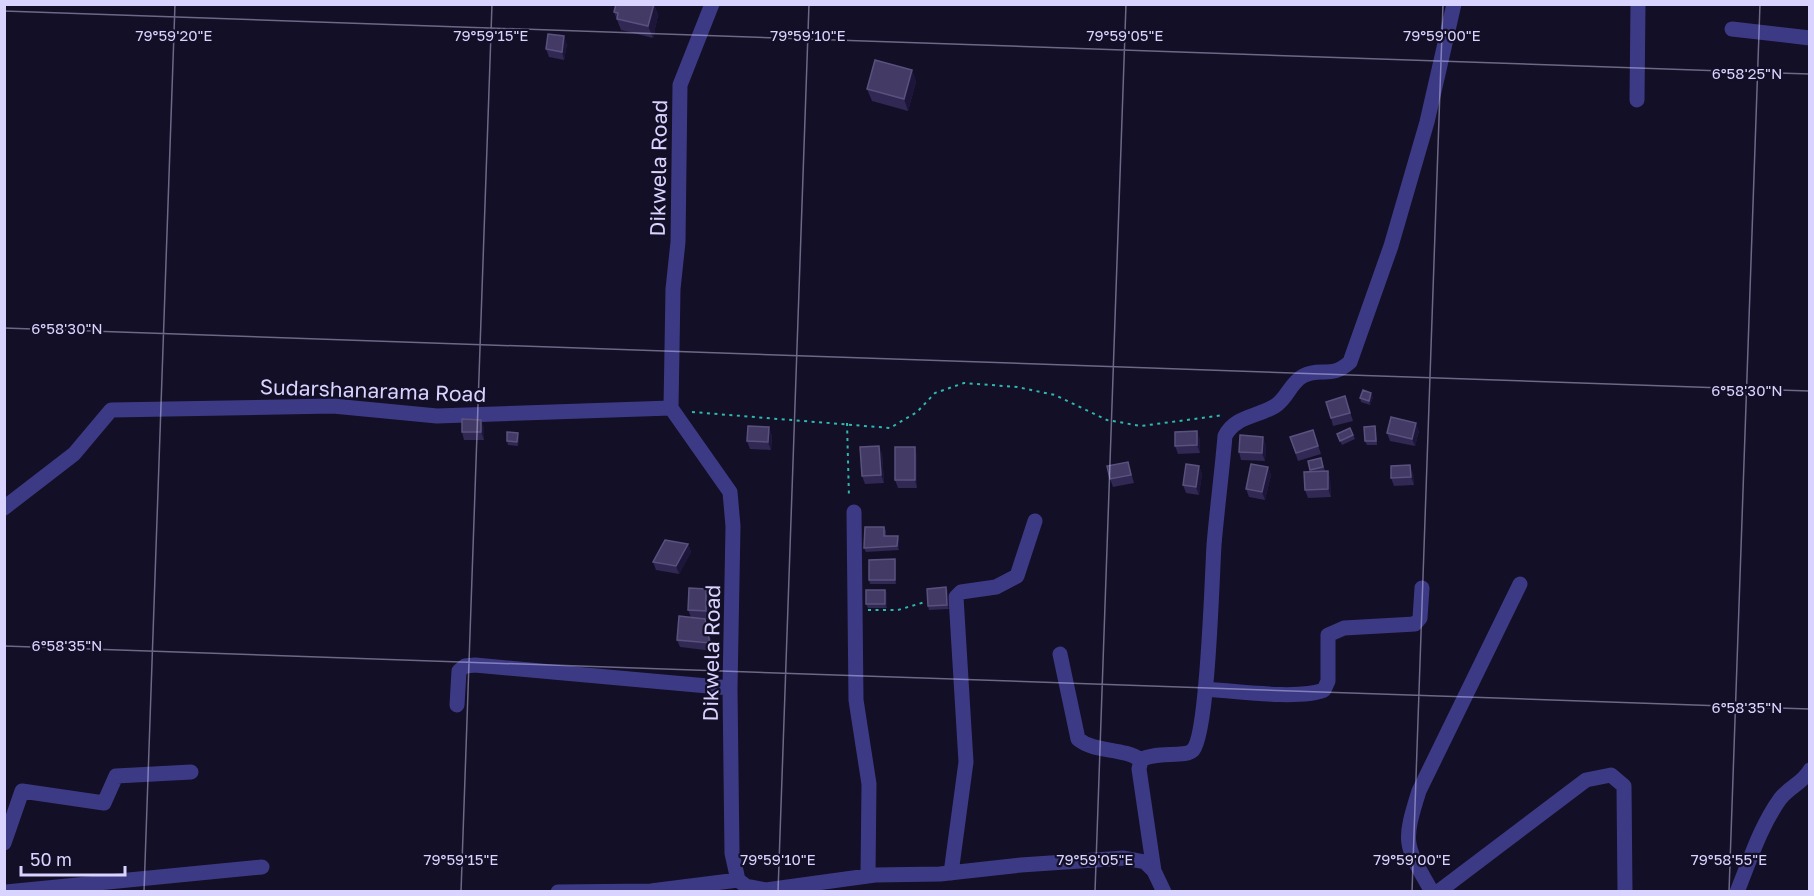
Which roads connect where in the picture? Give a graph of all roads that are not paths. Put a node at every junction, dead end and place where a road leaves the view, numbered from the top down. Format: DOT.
graph roads {
  1 [pos="712,4"];
  2 [pos="1454,4"];
  3 [pos="1638,4"];
  4 [pos="1732,29"];
  5 [pos="1809,38"];
  6 [pos="1636,100"];
  7 [pos="671,408"];
  8 [pos="4,508"];
  9 [pos="854,512"];
  10 [pos="1035,521"];
  11 [pos="1520,584"];
  12 [pos="1422,588"];
  13 [pos="1060,654"];
  14 [pos="730,688"];
  15 [pos="1205,689"];
  16 [pos="457,705"];
  17 [pos="1141,760"];
  18 [pos="1809,770"];
  19 [pos="191,772"];
  20 [pos="4,843"];
  21 [pos="262,867"];
  22 [pos="1154,871"];
  23 [pos="951,873"];
  24 [pos="868,875"];
  25 [pos="738,880"];
  26 [pos="6,891"];
  27 [pos="558,891"];
  28 [pos="766,891"];
  29 [pos="1164,891"];
  30 [pos="1432,891"];
  31 [pos="1438,891"];
  32 [pos="1625,891"];
  33 [pos="1737,891"];
  1 -- 7 [label="street, Dikwela Road"];
  2 -- 15 [label="street"];
  3 -- 6 [label="street"];
  4 -- 5 [label="street"];
  7 -- 8 [label="street, Sudarshanarama Road"];
  7 -- 14 [label="street, Dikwela Road"];
  9 -- 24 [label="street"];
  10 -- 23 [label="street"];
  11 -- 30 [label="street"];
  12 -- 15 [label="street"];
  13 -- 17 [label="street"];
  14 -- 16 [label="street"];
  14 -- 25 [label="street, Dikwela Road"];
  15 -- 17 [label="street"];
  17 -- 22 [label="street"];
  18 -- 33 [label="street"];
  19 -- 20 [label="street"];
  21 -- 26 [label="street"];
  22 -- 23 [label="street"];
  22 -- 29 [label="street"];
  23 -- 24 [label="street"];
  24 -- 28 [label="street"];
  25 -- 27 [label="street"];
  25 -- 28 [label="street"];
  31 -- 32 [label="street"];
}
